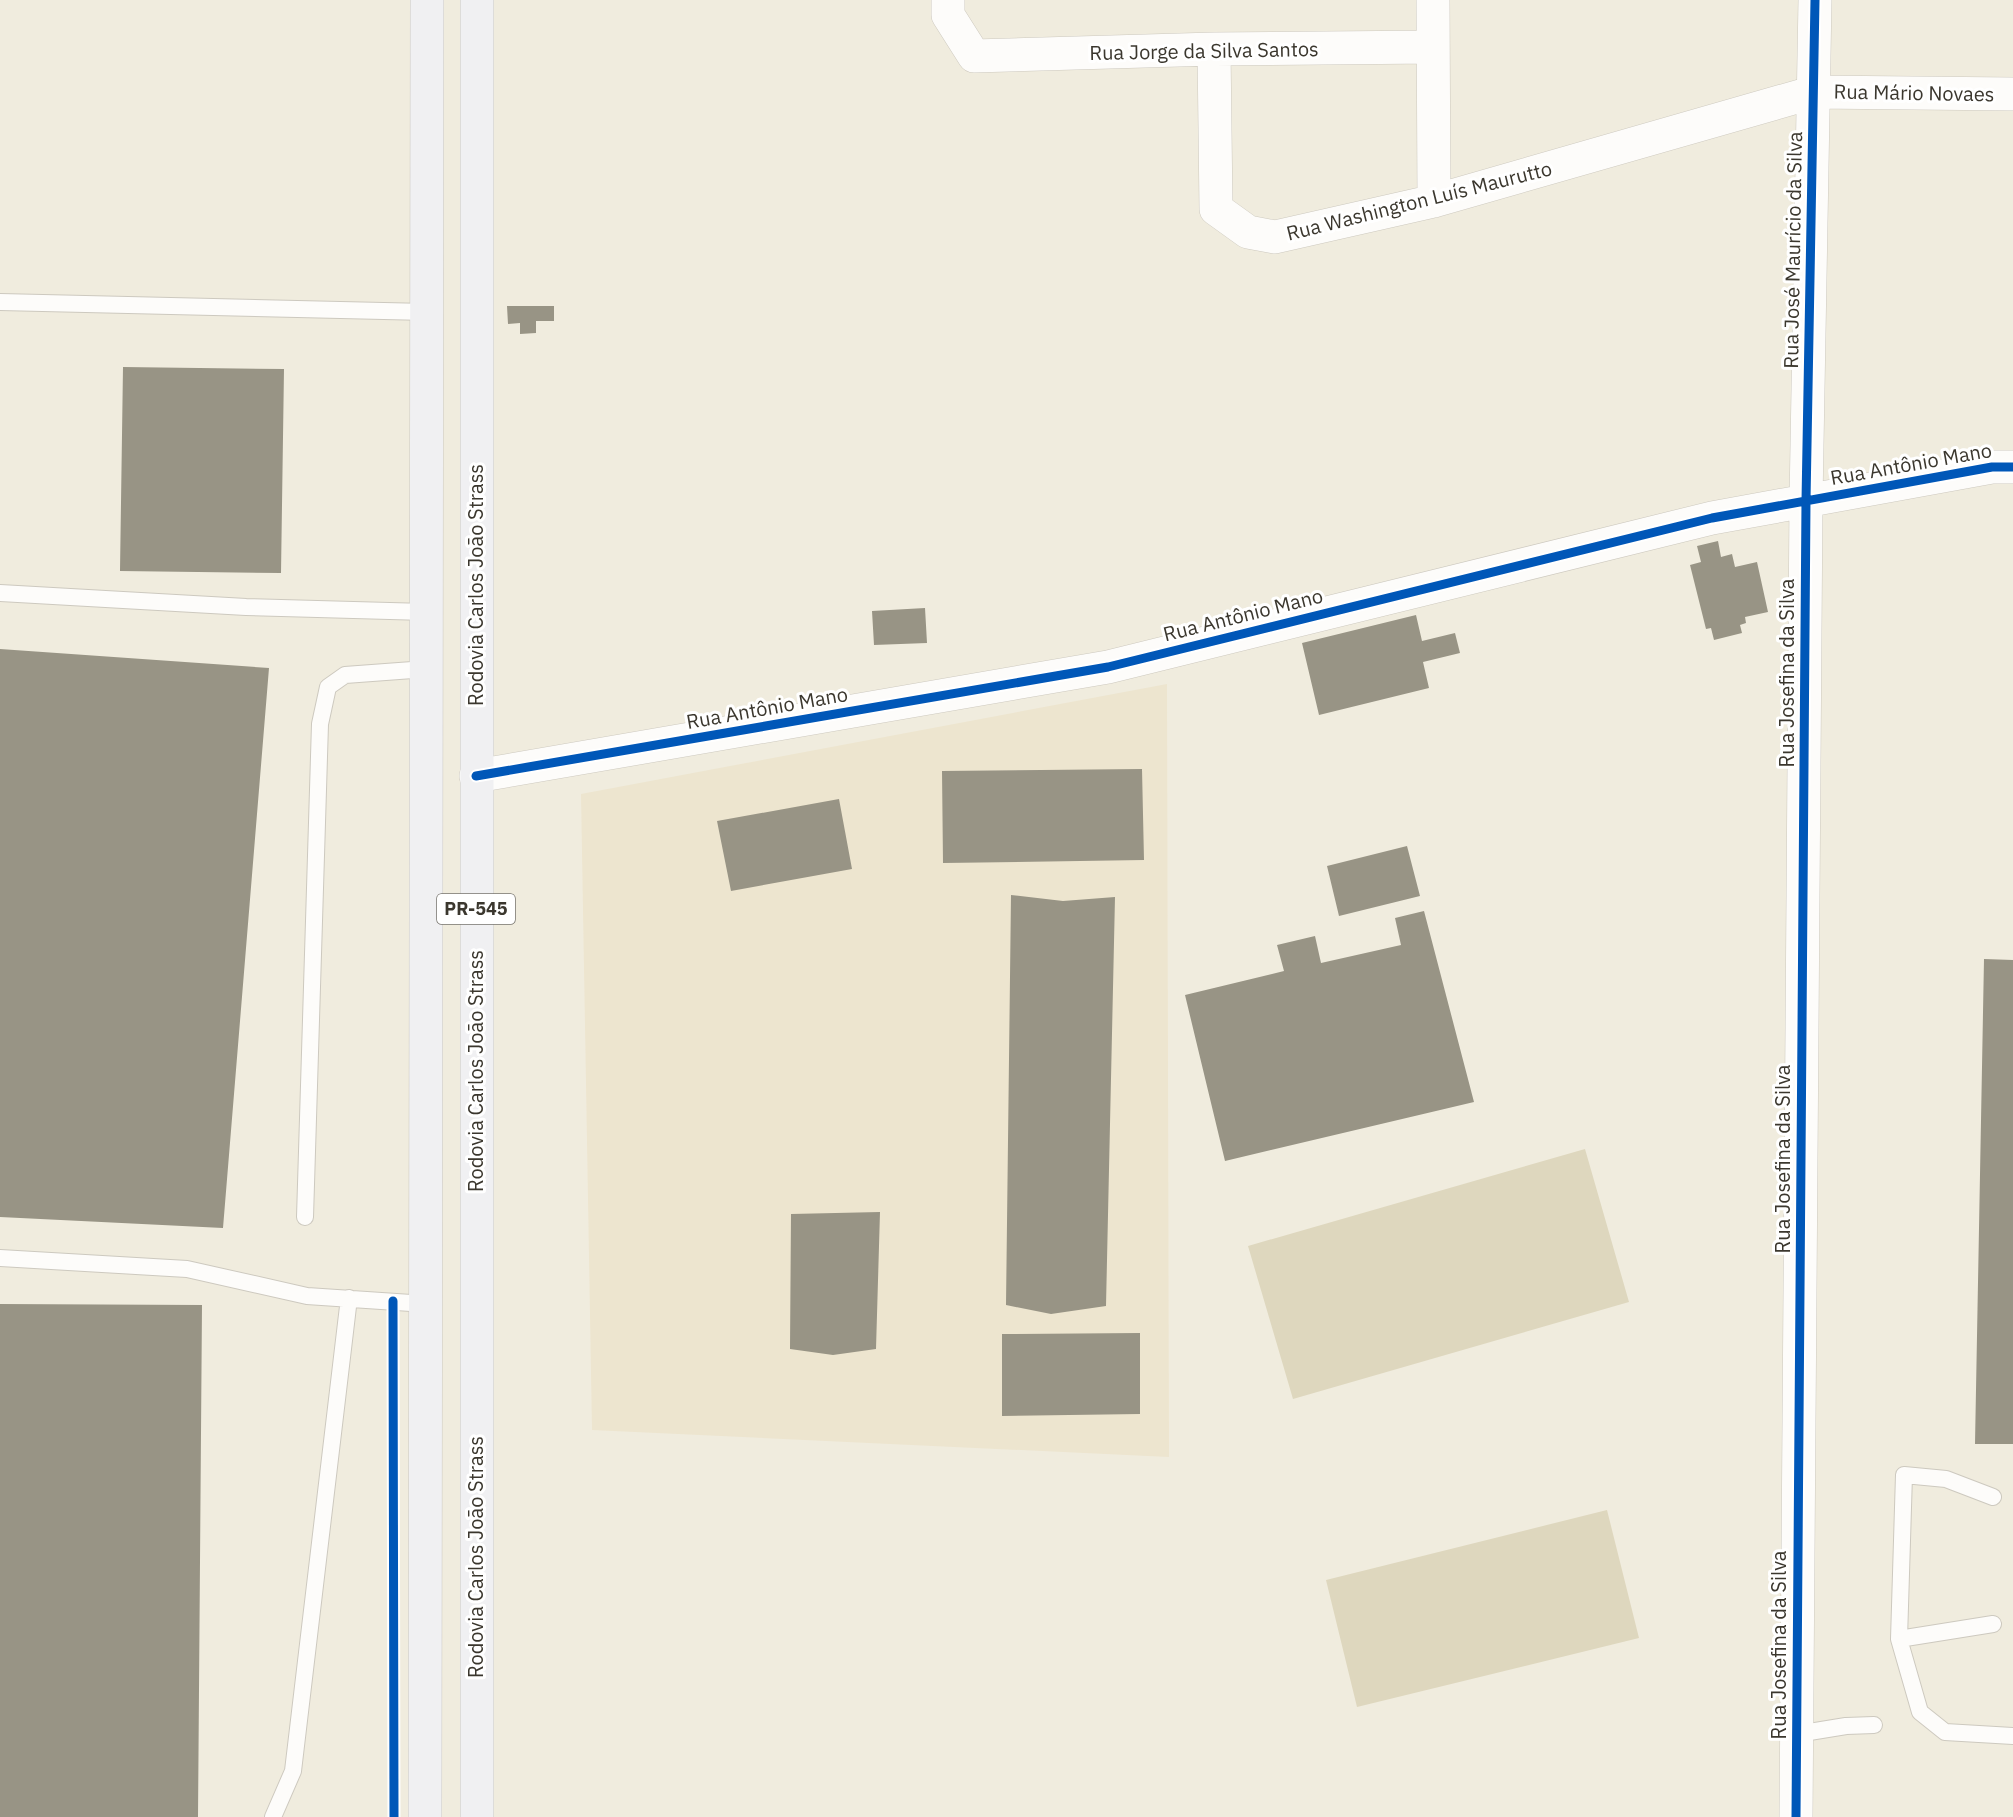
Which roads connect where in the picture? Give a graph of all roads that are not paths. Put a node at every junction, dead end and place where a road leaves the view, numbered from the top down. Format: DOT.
graph roads {
  1 [pos="427,0"];
  2 [pos="477,0"];
  3 [pos="948,0"];
  4 [pos="1433,0"];
  5 [pos="1815,0"];
  6 [pos="1433,47"];
  7 [pos="1214,50"];
  8 [pos="1814,92"];
  9 [pos="2013,94"];
  10 [pos="1434,201"];
  11 [pos="0,302"];
  12 [pos="427,312"];
  13 [pos="2013,467"];
  14 [pos="1806,501"];
  15 [pos="0,593"];
  16 [pos="426,612"];
  17 [pos="426,669"];
  18 [pos="476,776"];
  19 [pos="305,1217"];
  20 [pos="0,1258"];
  21 [pos="349,1298"];
  22 [pos="426,1304"];
  23 [pos="1993,1497"];
  24 [pos="1993,1624"];
  25 [pos="1899,1639"];
  26 [pos="1874,1725"];
  27 [pos="1797,1734"];
  28 [pos="2013,1736"];
  29 [pos="273,1817"];
  30 [pos="425,1817"];
  31 [pos="477,1817"];
  32 [pos="1796,1817"];
  1 -- 12 [label="highway, PR-545"];
  2 -- 18 [label="highway, Rodovia Carlos João Strass / PR-545"];
  3 -- 7 [label="street, Rua Jorge da Silva Santos"];
  4 -- 6 [label="street"];
  5 -- 8 [label="street, Rua José Maurício da Silva"];
  6 -- 7 [label="street, Rua Jorge da Silva Santos"];
  6 -- 10 [label="street"];
  7 -- 10 [label="street, Rua Washington Luís Maurutto"];
  8 -- 9 [label="street, Rua Mário Novaes"];
  8 -- 10 [label="street, Rua Washington Luís Maurutto"];
  8 -- 14 [label="street, Rua José Maurício da Silva"];
  11 -- 12 [label="lane"];
  12 -- 16 [label="highway, PR-545"];
  13 -- 14 [label="street, Rua Antônio Mano"];
  14 -- 18 [label="street, Rua Antônio Mano"];
  14 -- 27 [label="street, Rua Josefina da Silva"];
  15 -- 16 [label="lane"];
  16 -- 17 [label="highway, PR-545"];
  17 -- 19 [label="lane"];
  17 -- 22 [label="highway, PR-545"];
  18 -- 31 [label="highway, Rodovia Carlos João Strass / PR-545"];
  20 -- 21 [label="lane"];
  21 -- 22 [label="lane"];
  21 -- 29 [label="lane"];
  22 -- 30 [label="highway, PR-545"];
  23 -- 25 [label="lane"];
  24 -- 25 [label="lane"];
  25 -- 28 [label="lane"];
  26 -- 27 [label="lane"];
  27 -- 32 [label="street, Rua Josefina da Silva"];
}
